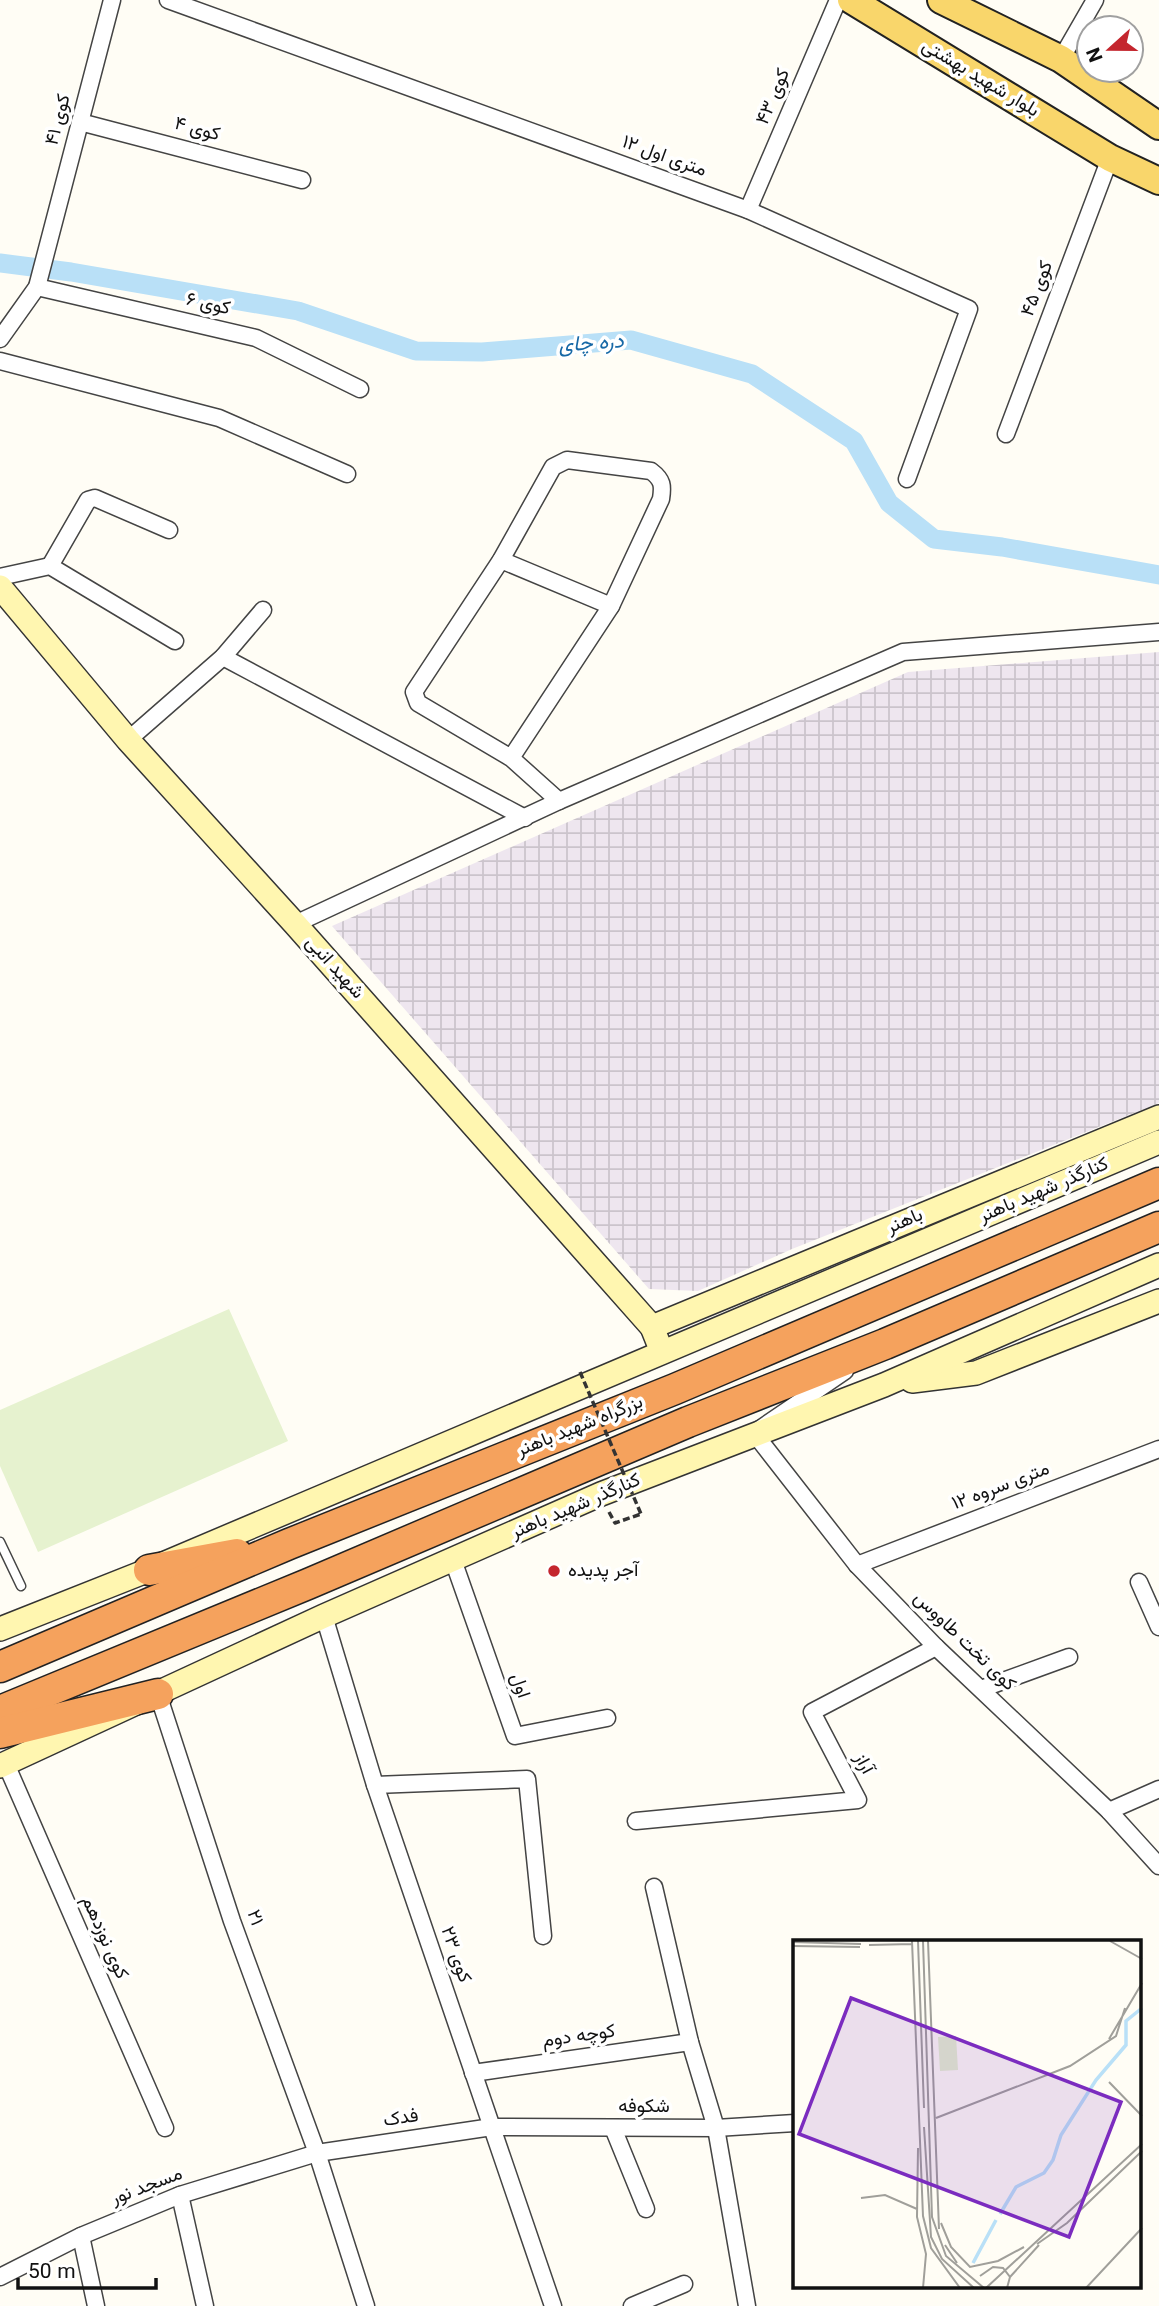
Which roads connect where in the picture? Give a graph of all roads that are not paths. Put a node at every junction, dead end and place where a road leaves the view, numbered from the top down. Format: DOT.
graph roads {
  1 [pos="112,0"];
  2 [pos="168,0"];
  3 [pos="838,0"];
  4 [pos="851,0"];
  5 [pos="942,0"];
  6 [pos="1095,0"];
  7 [pos="1061,59"];
  8 [pos="80,122"];
  9 [pos="1159,127"];
  10 [pos="1110,159"];
  11 [pos="302,180"];
  12 [pos="1159,181"];
  13 [pos="748,210"];
  14 [pos="37,288"];
  15 [pos="0,339"];
  16 [pos="0,361"];
  17 [pos="360,389"];
  18 [pos="1006,434"];
  19 [pos="347,474"];
  20 [pos="907,479"];
  21 [pos="169,530"];
  22 [pos="501,560"];
  23 [pos="50,566"];
  24 [pos="0,577"];
  25 [pos="0,587"];
  26 [pos="611,606"];
  27 [pos="263,610"];
  28 [pos="1159,632"];
  29 [pos="175,641"];
  30 [pos="223,657"];
  31 [pos="128,740"];
  32 [pos="511,758"];
  33 [pos="559,801"];
  34 [pos="525,818"];
  35 [pos="295,925"];
  36 [pos="1159,1117"];
  37 [pos="1159,1142"];
  38 [pos="1159,1183"];
  39 [pos="1159,1227"];
  40 [pos="1159,1265"];
  41 [pos="1159,1301"];
  42 [pos="652,1327"];
  43 [pos="885,1344"];
  44 [pos="662,1352"];
  45 [pos="884,1385"];
  46 [pos="754,1433"];
  47 [pos="1159,1449"];
  48 [pos="0,1542"];
  49 [pos="289,1544"];
  50 [pos="453,1560"];
  51 [pos="857,1565"];
  52 [pos="149,1570"];
  53 [pos="1139,1581"];
  54 [pos="21,1586"];
  55 [pos="324,1616"];
  56 [pos="1159,1628"];
  57 [pos="0,1629"];
  58 [pos="936,1647"];
  59 [pos="1069,1657"];
  60 [pos="0,1667"];
  61 [pos="981,1689"];
  62 [pos="158,1694"];
  63 [pos="0,1711"];
  64 [pos="607,1718"];
  65 [pos="0,1733"];
  66 [pos="3,1765"];
  67 [pos="375,1785"];
  68 [pos="1159,1789"];
  69 [pos="1109,1811"];
  70 [pos="636,1821"];
  71 [pos="1159,1866"];
  72 [pos="654,1887"];
  73 [pos="543,1936"];
  74 [pos="690,2042"];
  75 [pos="473,2073"];
  76 [pos="793,2123"];
  77 [pos="492,2127"];
  78 [pos="165,2128"];
  79 [pos="613,2128"];
  80 [pos="716,2128"];
  81 [pos="317,2153"];
  82 [pos="180,2195"];
  83 [pos="646,2209"];
  84 [pos="81,2236"];
  85 [pos="0,2277"];
  86 [pos="684,2284"];
  87 [pos="96,2306"];
  88 [pos="205,2306"];
  89 [pos="366,2306"];
  90 [pos="552,2306"];
  91 [pos="632,2306"];
  92 [pos="747,2306"];
  1 -- 8 [label="street, کوی ۴۱"];
  2 -- 13 [label="street, ۱۲ متری اول"];
  3 -- 13 [label="street, کوی ۴۳"];
  4 -- 10 [label="main road, بلوار شهید بهشتی"];
  5 -- 7 [label="main road"];
  6 -- 7 [label="street"];
  7 -- 9 [label="main road"];
  8 -- 11 [label="street, کوی ۴"];
  8 -- 14 [label="street, کوی ۴۱"];
  10 -- 12 [label="main road, بلوار شهید بهشتی"];
  10 -- 18 [label="street, کوی ۴۵"];
  13 -- 20 [label="street, ۱۲ متری اول"];
  14 -- 15 [label="street"];
  14 -- 17 [label="street, کوی ۶"];
  16 -- 19 [label="street"];
  21 -- 23 [label="street"];
  22 -- 26 [label="street"];
  22 -- 26 [label="street"];
  22 -- 32 [label="street"];
  23 -- 24 [label="street"];
  23 -- 29 [label="street"];
  25 -- 31 [label="main road, شهید انبی"];
  26 -- 32 [label="street"];
  27 -- 30 [label="street"];
  28 -- 33 [label="street"];
  30 -- 31 [label="street"];
  30 -- 34 [label="street"];
  31 -- 35 [label="main road, شهید انبی"];
  32 -- 33 [label="street"];
  33 -- 34 [label="street"];
  34 -- 35 [label="street"];
  35 -- 42 [label="main road, شهید انبی"];
  36 -- 42 [label="main road, باهنر"];
  37 -- 44 [label="main road, کنارگذر شهید باهنر"];
  38 -- 49 [label="highway, بزرگراه شهید باهنر"];
  39 -- 43 [label="highway, بزرگراه شهید باهنر"];
  40 -- 45 [label="main road, کنارگذر شهید باهنر"];
  41 -- 45 [label="main road"];
  42 -- 44 [label="main road, شهید انبی"];
  43 -- 46 [label="street"];
  43 -- 63 [label="highway, بزرگراه شهید باهنر"];
  44 -- 52 [label="main road, کنارگذر شهید باهنر"];
  45 -- 46 [label="main road, کنارگذر شهید باهنر"];
  46 -- 50 [label="main road, کنارگذر شهید باهنر"];
  46 -- 51 [label="street, کوی تخت طاووس"];
  47 -- 51 [label="street, ۱۲ متری سروه"];
  48 -- 54 [label="lane"];
  49 -- 52 [label="highway"];
  49 -- 60 [label="highway, بزرگراه شهید باهنر"];
  50 -- 55 [label="main road, کنارگذر شهید باهنر"];
  50 -- 64 [label="street, اول"];
  51 -- 58 [label="street, کوی تخت طاووس"];
  52 -- 57 [label="main road, کنارگذر شهید باهنر"];
  53 -- 56 [label="street"];
  55 -- 62 [label="main road, کنارگذر شهید باهنر"];
  55 -- 67 [label="street, کوی ۲۳"];
  58 -- 61 [label="street, کوی تخت طاووس"];
  58 -- 70 [label="street, آراز"];
  59 -- 61 [label="street"];
  61 -- 69 [label="street, کوی تخت طاووس"];
  62 -- 65 [label="highway"];
  62 -- 66 [label="main road, کنارگذر شهید باهنر"];
  62 -- 81 [label="street, ۲۱"];
  66 -- 78 [label="street, کوی نوزدهم"];
  67 -- 73 [label="street"];
  67 -- 75 [label="street, کوی ۲۳"];
  68 -- 69 [label="street"];
  69 -- 71 [label="street, کوی تخت طاووس"];
  72 -- 74 [label="street"];
  74 -- 75 [label="street, کوچه دوم"];
  74 -- 80 [label="street"];
  75 -- 77 [label="street, کوی ۲۳"];
  76 -- 80 [label="street, شکوفه"];
  77 -- 79 [label="street, شکوفه"];
  77 -- 81 [label="street, فدک"];
  77 -- 90 [label="street, کوی ۲۳"];
  79 -- 80 [label="street, شکوفه"];
  79 -- 83 [label="street"];
  80 -- 92 [label="street"];
  81 -- 82 [label="street, مسجد نور"];
  81 -- 89 [label="street, ۲۱"];
  82 -- 84 [label="street, مسجد نور"];
  82 -- 88 [label="street"];
  84 -- 85 [label="street, مسجد نور"];
  84 -- 87 [label="street"];
  86 -- 91 [label="street"];
}
